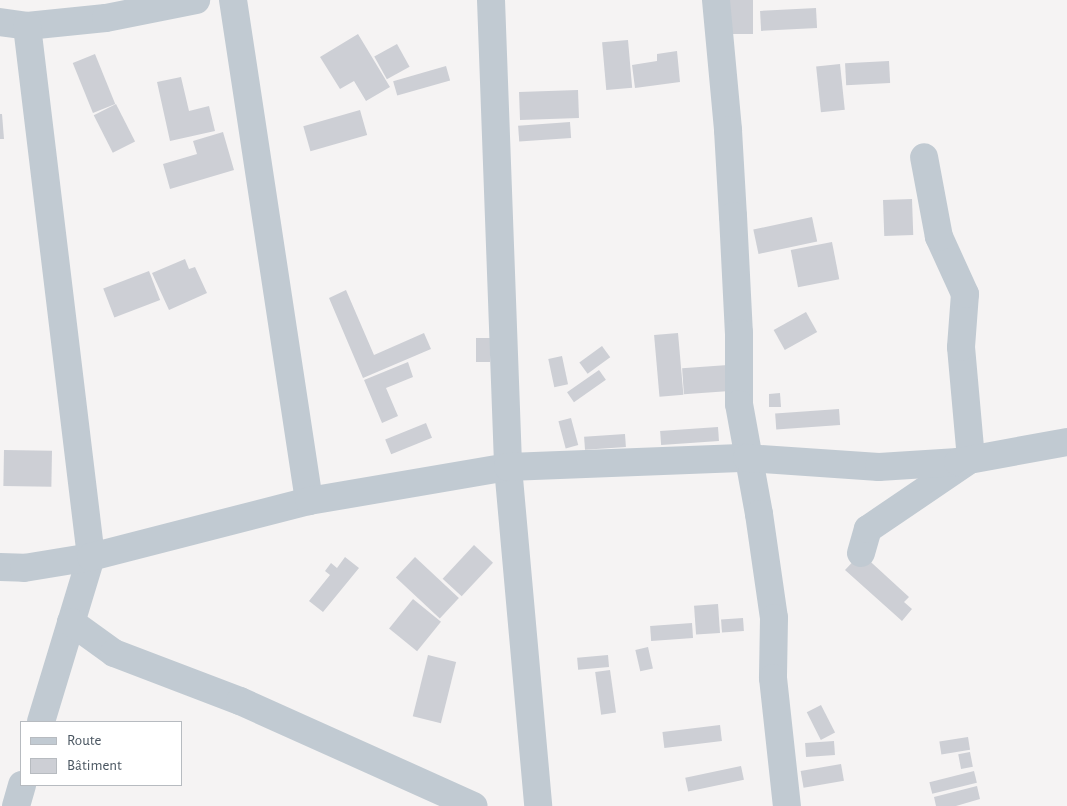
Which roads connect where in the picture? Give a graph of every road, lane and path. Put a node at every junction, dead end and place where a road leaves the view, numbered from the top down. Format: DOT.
graph roads {
  1 [pos="196,0"];
  2 [pos="233,0"];
  3 [pos="491,0"];
  4 [pos="716,0"];
  5 [pos="0,22"];
  6 [pos="27,26"];
  7 [pos="924,157"];
  8 [pos="1067,442"];
  9 [pos="747,458"];
  10 [pos="971,459"];
  11 [pos="508,467"];
  12 [pos="309,501"];
  13 [pos="861,553"];
  14 [pos="90,556"];
  15 [pos="0,567"];
  16 [pos="71,622"];
  17 [pos="41,721"];
  18 [pos="22,786"];
  19 [pos="16,806"];
  20 [pos="474,806"];
  21 [pos="538,806"];
  22 [pos="787,806"];
  1 -- 6 [label="street"];
  2 -- 12 [label="street"];
  3 -- 11 [label="street"];
  4 -- 9 [label="street"];
  5 -- 6 [label="street"];
  6 -- 14 [label="street"];
  7 -- 10 [label="street"];
  8 -- 10 [label="street"];
  9 -- 10 [label="street"];
  9 -- 11 [label="street"];
  9 -- 22 [label="street"];
  10 -- 13 [label="street"];
  11 -- 12 [label="street"];
  11 -- 21 [label="street"];
  12 -- 14 [label="street"];
  14 -- 15 [label="street"];
  14 -- 16 [label="street"];
  16 -- 17 [label="street"];
  16 -- 20 [label="street"];
  18 -- 19 [label="street"];
}
